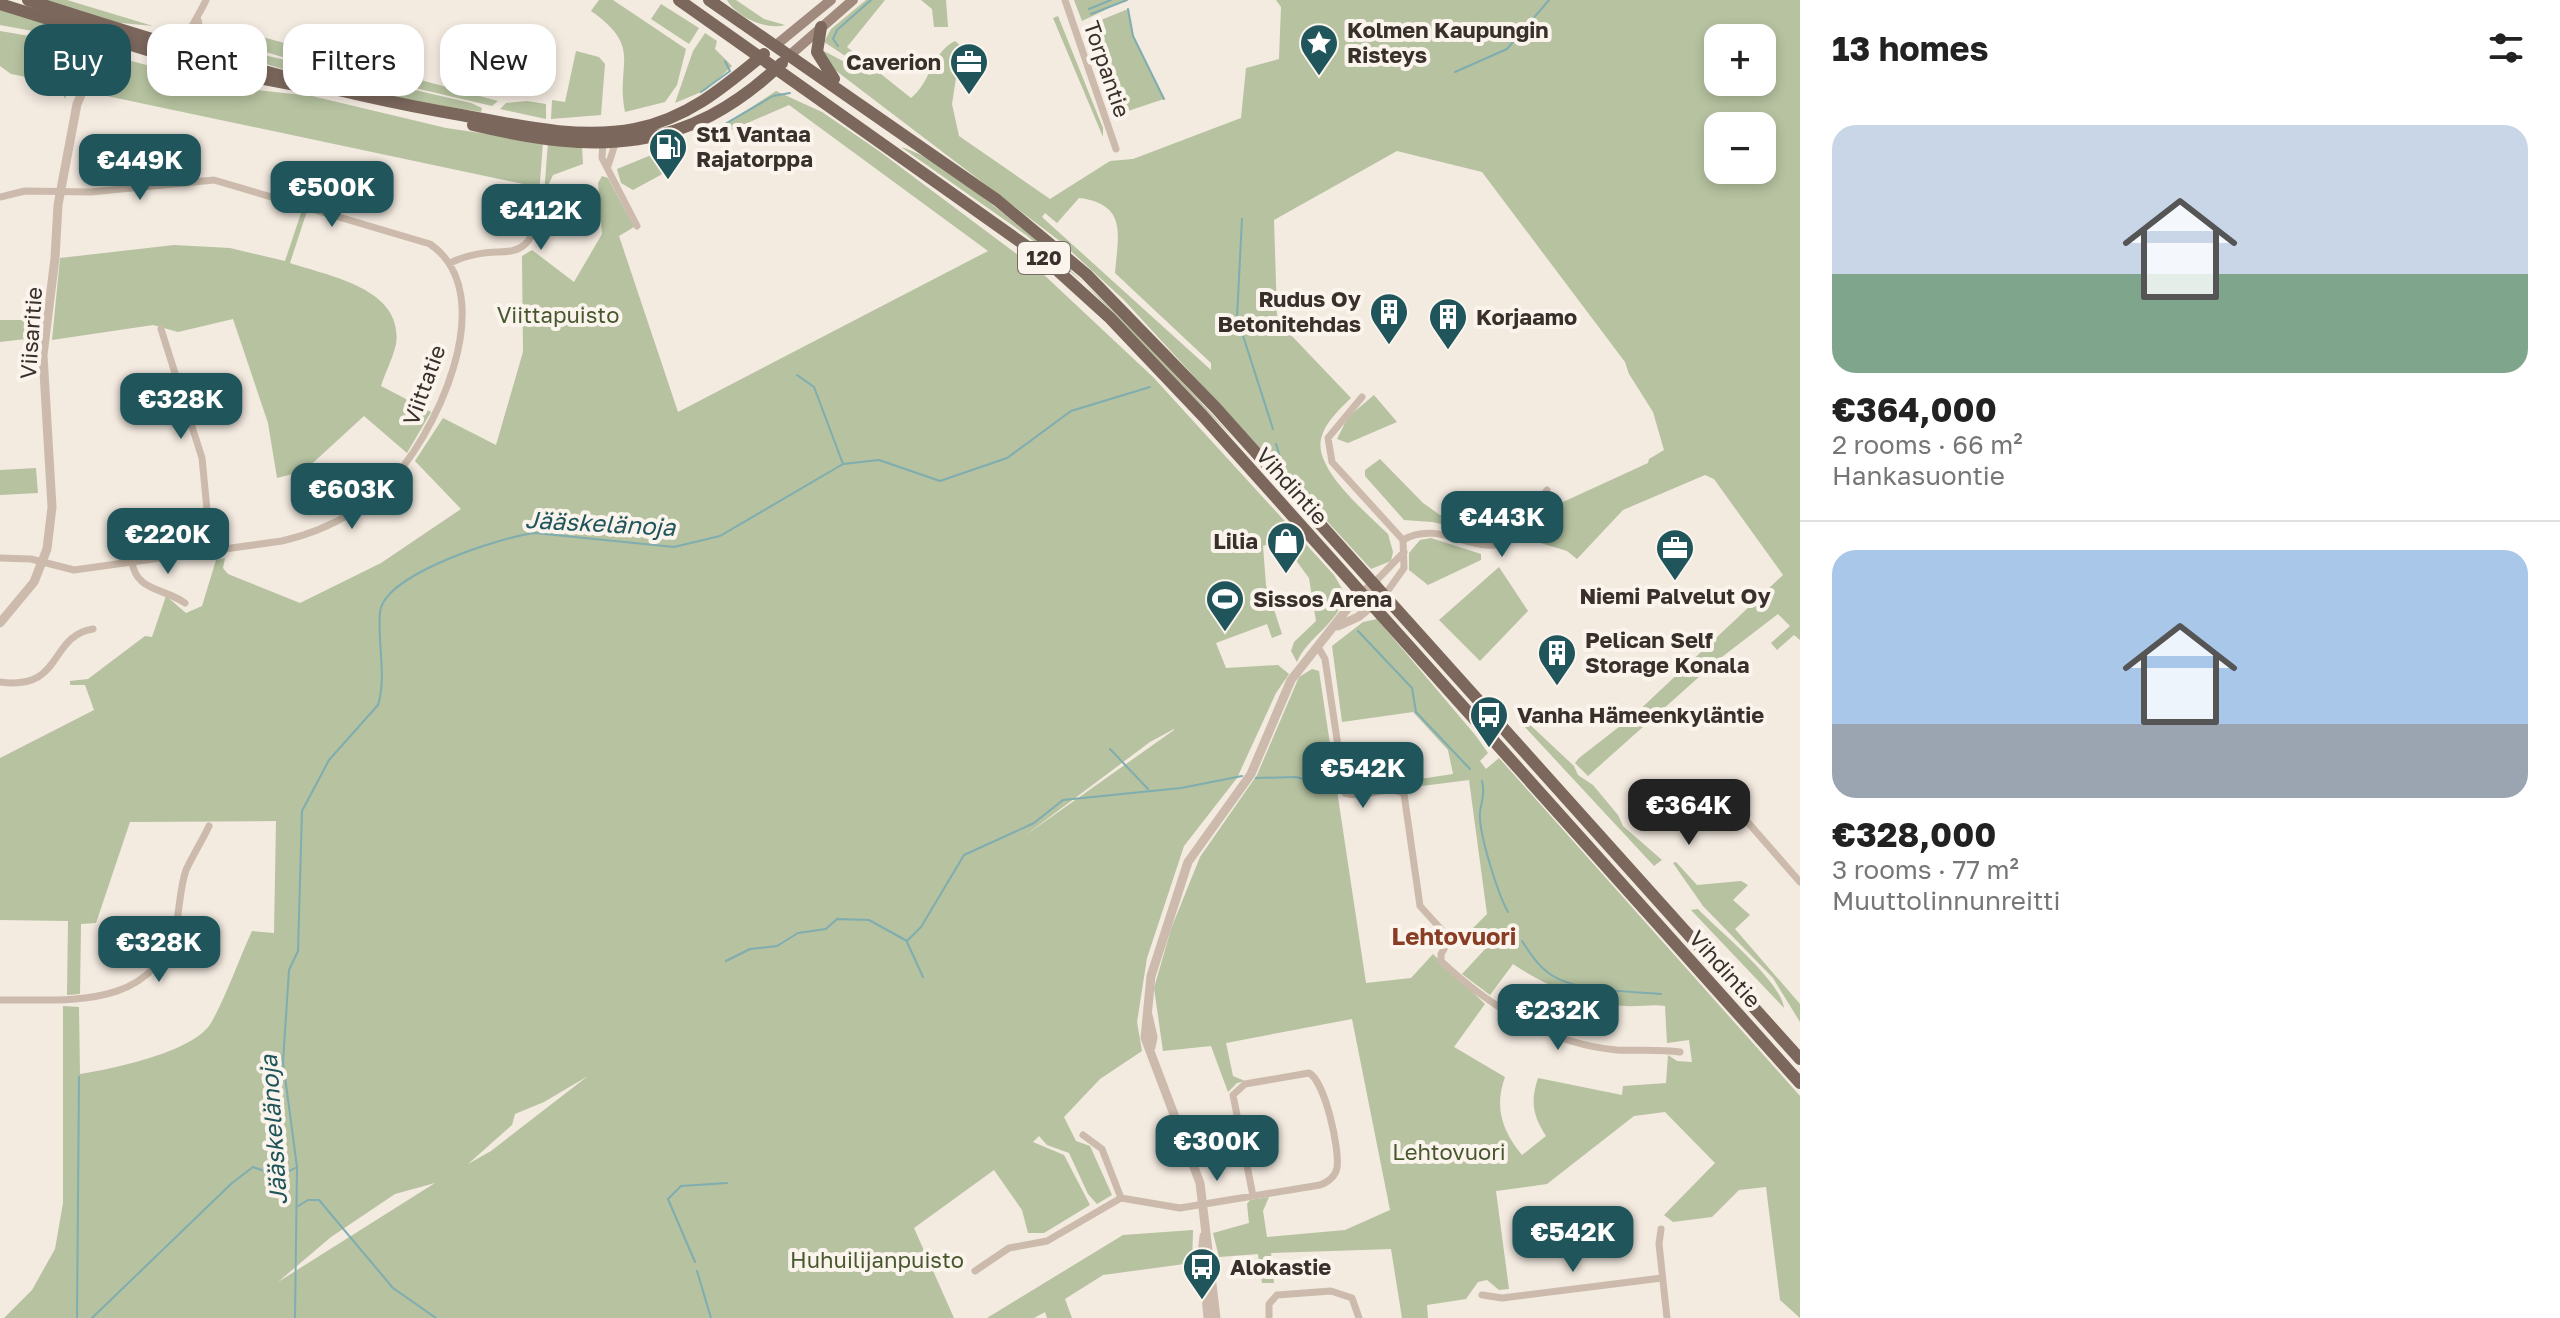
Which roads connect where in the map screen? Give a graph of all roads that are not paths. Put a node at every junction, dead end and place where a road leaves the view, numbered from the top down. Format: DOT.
graph roads {
  1 [pos="28,0"];
  2 [pos="206,0"];
  3 [pos="679,0"];
  4 [pos="709,0"];
  5 [pos="831,0"];
  6 [pos="853,0"];
  7 [pos="1065,0"];
  8 [pos="0,4"];
  9 [pos="71,24"];
  10 [pos="82,24"];
  11 [pos="199,24"];
  12 [pos="821,27"];
  13 [pos="776,45"];
  14 [pos="790,55"];
  15 [pos="760,57"];
  16 [pos="777,68"];
  17 [pos="80,96"];
  18 [pos="363,96"];
  19 [pos="850,96"];
  20 [pos="610,137"];
  21 [pos="1116,149"];
  22 [pos="608,166"];
  23 [pos="59,191"];
  24 [pos="0,197"];
  25 [pos="545,200"];
  26 [pos="637,226"];
  27 [pos="450,263"];
  28 [pos="161,329"];
  29 [pos="1362,397"];
  30 [pos="1547,490"];
  31 [pos="1403,540"];
  32 [pos="211,551"];
  33 [pos="1404,552"];
  34 [pos="0,558"];
  35 [pos="132,562"];
  36 [pos="43,563"];
  37 [pos="1373,584"];
  38 [pos="1361,593"];
  39 [pos="1384,596"];
  40 [pos="185,603"];
  41 [pos="1371,606"];
  42 [pos="0,623"];
  43 [pos="1335,628"];
  44 [pos="93,629"];
  45 [pos="1318,647"];
  46 [pos="0,682"];
  47 [pos="1735,808"];
  48 [pos="209,826"];
  49 [pos="1800,882"];
  50 [pos="0,1000"];
  51 [pos="1680,1052"];
  52 [pos="1800,1059"];
  53 [pos="1800,1083"];
  54 [pos="1083,1135"];
  55 [pos="1253,1196"];
  56 [pos="1121,1198"];
  57 [pos="1200,1202"];
  58 [pos="1661,1229"];
  59 [pos="1204,1236"];
  60 [pos="975,1271"];
  61 [pos="1662,1278"];
  62 [pos="1482,1295"];
  63 [pos="1208,1318"];
  64 [pos="1216,1318"];
  65 [pos="1269,1318"];
  66 [pos="1359,1318"];
  67 [pos="1667,1318"];
  1 -- 10 [label="main road"];
  2 -- 11 [label="street"];
  3 -- 15 [label="main road, Vihdintie / 120"];
  4 -- 13 [label="main road, Vihdintie / 120"];
  5 -- 13 [label="main road"];
  6 -- 12 [label="main road"];
  7 -- 21 [label="street, Torpantie"];
  8 -- 9 [label="main road"];
  12 -- 14 [label="main road"];
  12 -- 19 [label="main road"];
  13 -- 14 [label="main road, Vihdintie / 120"];
  13 -- 15 [label="main road"];
  14 -- 16 [label="main road"];
  14 -- 19 [label="main road, Vihdintie / 120"];
  15 -- 16 [label="main road, Vihdintie / 120"];
  15 -- 20 [label="main road"];
  16 -- 20 [label="main road"];
  16 -- 38 [label="main road, Vihdintie / 120"];
  17 -- 23 [label="street, Viisaritie"];
  18 -- 20 [label="main road"];
  19 -- 37 [label="main road, Vihdintie / 120"];
  20 -- 22 [label="street"];
  20 -- 22 [label="street"];
  22 -- 26 [label="street"];
  23 -- 24 [label="street"];
  23 -- 27 [label="street"];
  23 -- 36 [label="street, Viisaritie"];
  25 -- 27 [label="street"];
  27 -- 32 [label="street, Viittatie"];
  28 -- 32 [label="street"];
  29 -- 31 [label="street"];
  30 -- 31 [label="street"];
  31 -- 33 [label="street"];
  32 -- 35 [label="street, Viittatie"];
  33 -- 37 [label="street"];
  33 -- 39 [label="street"];
  34 -- 36 [label="street, Viittatie"];
  35 -- 36 [label="street, Viittatie"];
  35 -- 40 [label="street"];
  36 -- 42 [label="street, Viisaritie"];
  37 -- 38 [label="street"];
  37 -- 39 [label="main road, Vihdintie / 120"];
  38 -- 41 [label="main road, Vihdintie / 120"];
  38 -- 43 [label="street"];
  39 -- 41 [label="street"];
  39 -- 52 [label="main road, Vihdintie / 120"];
  41 -- 43 [label="street"];
  41 -- 53 [label="main road, Vihdintie / 120"];
  43 -- 45 [label="street"];
  44 -- 46 [label="street"];
  45 -- 51 [label="street"];
  45 -- 57 [label="street"];
  47 -- 47 [label="street"];
  47 -- 49 [label="street"];
  48 -- 50 [label="street"];
  54 -- 56 [label="street"];
  55 -- 55 [label="street"];
  55 -- 57 [label="street"];
  56 -- 57 [label="street"];
  56 -- 60 [label="street"];
  57 -- 59 [label="street"];
  58 -- 61 [label="street"];
  59 -- 63 [label="street"];
  59 -- 64 [label="street"];
  61 -- 62 [label="street"];
  61 -- 67 [label="street"];
  65 -- 66 [label="street"];
}
